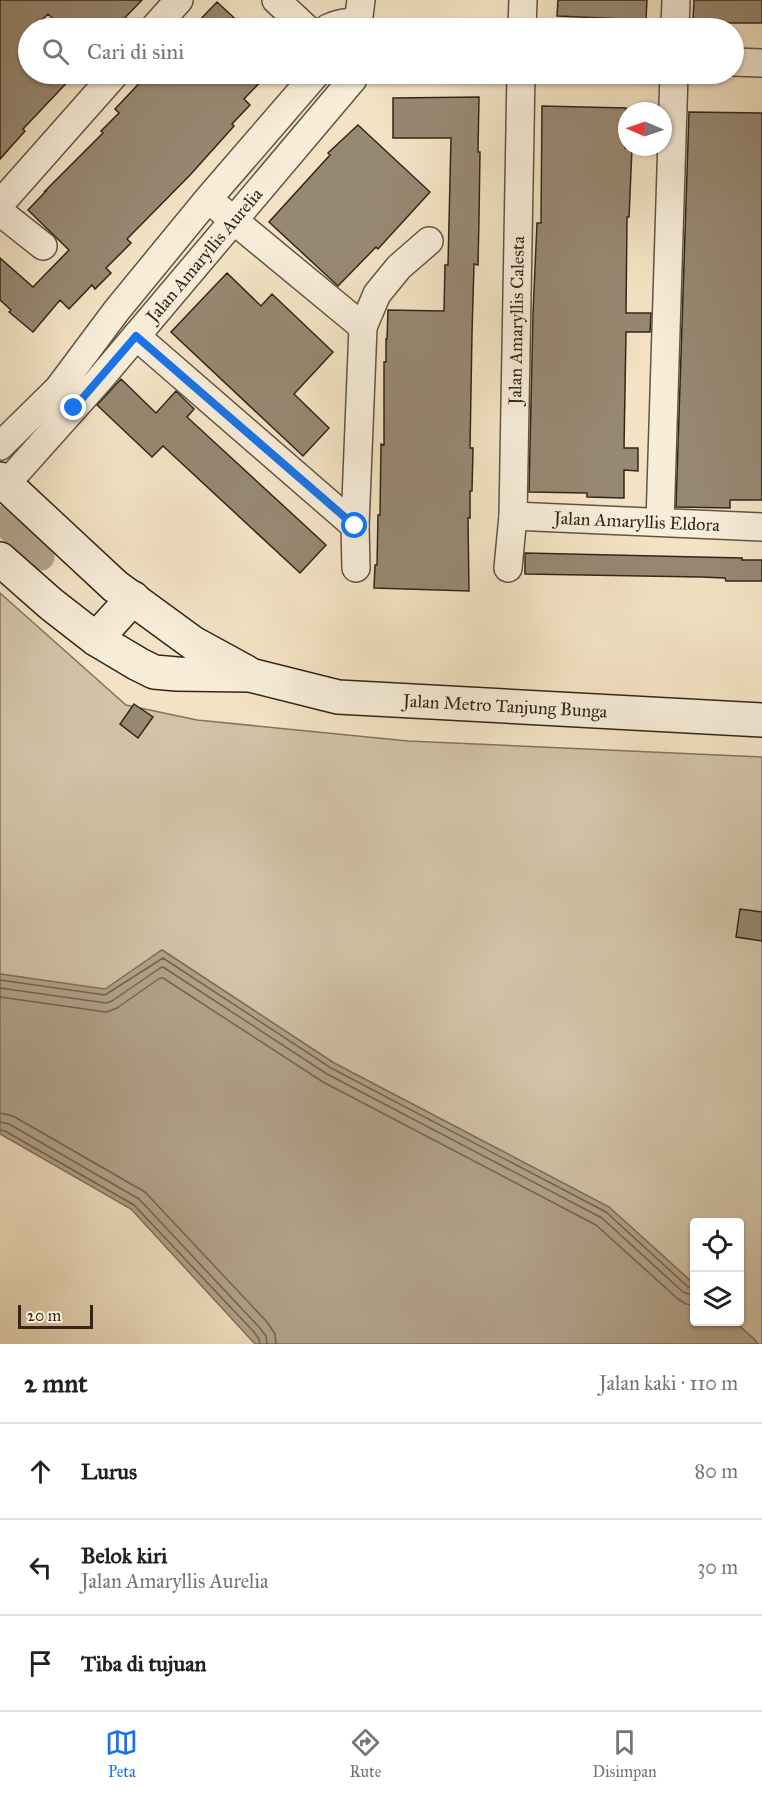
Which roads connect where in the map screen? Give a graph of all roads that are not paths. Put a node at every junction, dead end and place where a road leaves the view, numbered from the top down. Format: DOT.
graph roads {
  1 [pos="179,0"];
  2 [pos="276,0"];
  3 [pos="523,0"];
  4 [pos="676,0"];
  5 [pos="163,18"];
  6 [pos="295,18"];
  7 [pos="522,18"];
  8 [pos="675,18"];
  9 [pos="744,62"];
  10 [pos="762,63"];
  11 [pos="106,84"];
  12 [pos="307,84"];
  13 [pos="342,84"];
  14 [pos="521,84"];
  15 [pos="674,84"];
  16 [pos="208,199"];
  17 [pos="0,204"];
  18 [pos="0,212"];
  19 [pos="234,222"];
  20 [pos="429,241"];
  21 [pos="43,246"];
  22 [pos="363,327"];
  23 [pos="136,336"];
  24 [pos="64,400"];
  25 [pos="0,446"];
  26 [pos="3,482"];
  27 [pos="513,516"];
  28 [pos="660,522"];
  29 [pos="355,526"];
  30 [pos="762,527"];
  31 [pos="0,559"];
  32 [pos="356,568"];
  33 [pos="508,568"];
  34 [pos="133,598"];
  35 [pos="96,639"];
  36 [pos="250,675"];
  37 [pos="762,720"];
  1 -- 5 [label="street"];
  2 -- 6 [label="street"];
  3 -- 7 [label="street"];
  4 -- 8 [label="street"];
  9 -- 10 [label="street"];
  11 -- 17 [label="street"];
  12 -- 16 [label="street, Jalan Amaryllis Aurelia"];
  13 -- 19 [label="street, Jalan Amaryllis Aurelia"];
  14 -- 27 [label="street, Jalan Amaryllis Calesta"];
  15 -- 28 [label="street"];
  16 -- 19 [label="street"];
  16 -- 24 [label="street, Jalan Amaryllis Aurelia"];
  18 -- 21 [label="street"];
  19 -- 22 [label="street"];
  19 -- 23 [label="street, Jalan Amaryllis Aurelia"];
  20 -- 22 [label="street"];
  22 -- 29 [label="street"];
  23 -- 24 [label="street, Jalan Amaryllis Aurelia"];
  23 -- 29 [label="street"];
  24 -- 25 [label="street, Jalan Amaryllis Aurelia"];
  24 -- 26 [label="street, Jalan Amaryllis Aurelia"];
  26 -- 34 [label="main road, Jalan Metro Tanjung Bunga"];
  27 -- 28 [label="street, Jalan Amaryllis Eldora"];
  27 -- 33 [label="street, Jalan Amaryllis Calesta"];
  28 -- 30 [label="street, Jalan Amaryllis Eldora"];
  29 -- 32 [label="street"];
  31 -- 35 [label="main road, Jalan Metro Tanjung Bunga"];
  34 -- 35 [label="main road"];
  34 -- 36 [label="main road, Jalan Metro Tanjung Bunga"];
  35 -- 36 [label="main road, Jalan Metro Tanjung Bunga"];
  36 -- 37 [label="main road, Jalan Metro Tanjung Bunga"];
}
